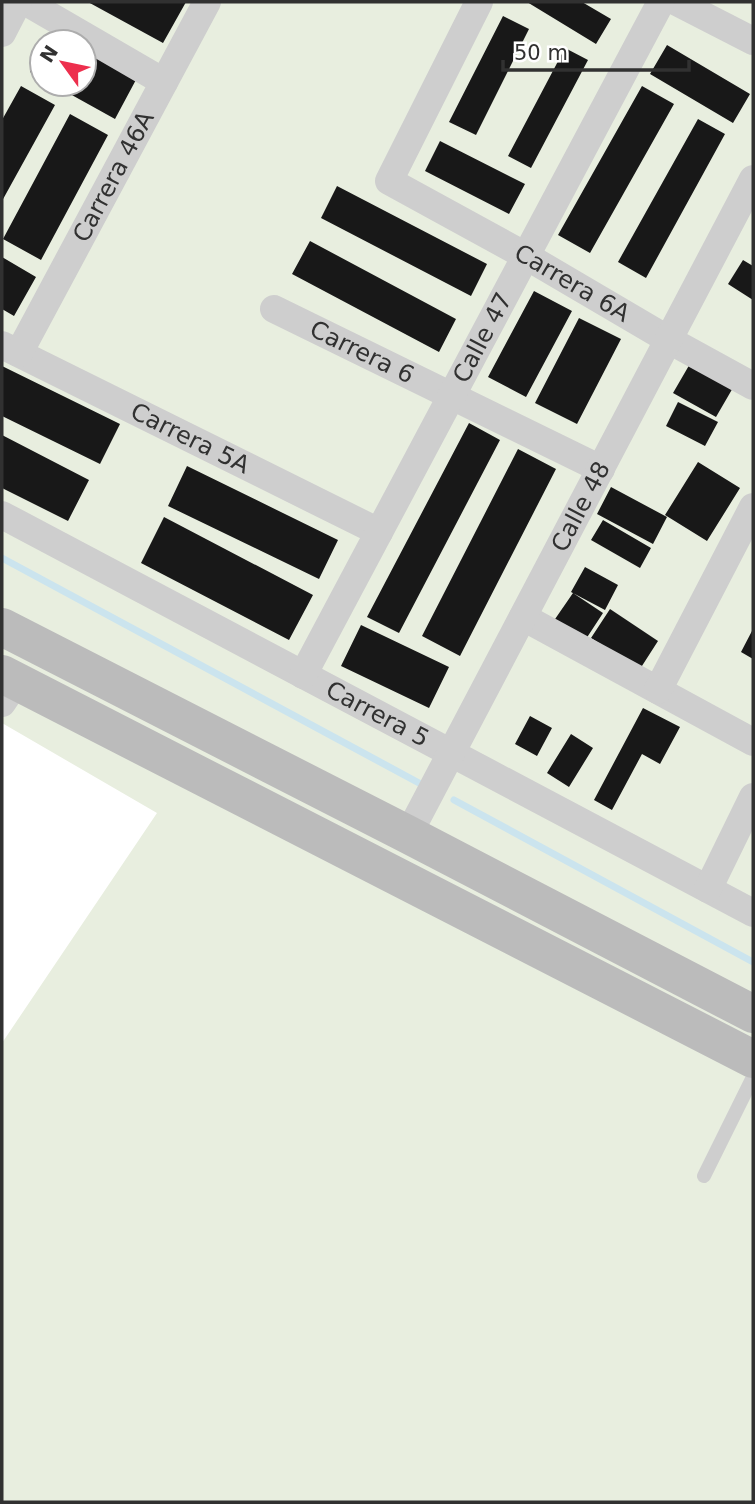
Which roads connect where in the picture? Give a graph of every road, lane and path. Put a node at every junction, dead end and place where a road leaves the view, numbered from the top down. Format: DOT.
graph roads {
  1 [pos="18,2"];
  2 [pos="26,2"];
  3 [pos="207,2"];
  4 [pos="479,2"];
  5 [pos="662,2"];
  6 [pos="677,2"];
  7 [pos="2,33"];
  8 [pos="753,41"];
  9 [pos="164,82"];
  10 [pos="753,179"];
  11 [pos="526,256"];
  12 [pos="274,309"];
  13 [pos="669,340"];
  14 [pos="10,349"];
  15 [pos="753,386"];
  16 [pos="452,396"];
  17 [pos="601,469"];
  18 [pos="753,507"];
  19 [pos="2,515"];
  20 [pos="379,532"];
  21 [pos="523,617"];
  22 [pos="2,626"];
  23 [pos="303,675"];
  24 [pos="7,686"];
  25 [pos="657,690"];
  26 [pos="753,742"];
  27 [pos="451,754"];
  28 [pos="753,797"];
  29 [pos="408,835"];
  30 [pos="708,889"];
  31 [pos="753,913"];
  32 [pos="753,1014"];
  33 [pos="753,1059"];
  34 [pos="753,1077"];
  35 [pos="747,1103"];
  36 [pos="704,1176"];
  1 -- 7 [label="street"];
  2 -- 9 [label="street"];
  3 -- 9 [label="street, Carrera 46A"];
  4 -- 11 [label="street, Carrera 6A"];
  5 -- 11 [label="street, Calle 47"];
  6 -- 8 [label="street"];
  9 -- 14 [label="street, Carrera 46A"];
  10 -- 13 [label="street, Calle 48"];
  11 -- 13 [label="street, Carrera 6A"];
  11 -- 16 [label="street, Calle 47"];
  12 -- 16 [label="street, Carrera 6"];
  13 -- 15 [label="street, Carrera 6A"];
  13 -- 17 [label="street, Calle 48"];
  14 -- 20 [label="street, Carrera 5A"];
  16 -- 17 [label="street, Carrera 6"];
  16 -- 20 [label="street, Calle 47"];
  17 -- 21 [label="street, Calle 48"];
  18 -- 25 [label="street"];
  19 -- 23 [label="street, Carrera 5"];
  20 -- 23 [label="street, Calle 47"];
  21 -- 25 [label="street"];
  21 -- 27 [label="street, Calle 48"];
  22 -- 29 [label="main road"];
  23 -- 27 [label="street, Carrera 5"];
  24 -- 33 [label="main road"];
  25 -- 26 [label="street"];
  27 -- 29 [label="street, Calle 48"];
  27 -- 30 [label="street, Carrera 5"];
  28 -- 30 [label="street"];
  29 -- 32 [label="main road"];
  30 -- 31 [label="street, Carrera 5"];
  34 -- 35 [label="lane"];
  35 -- 36 [label="lane"];
}
